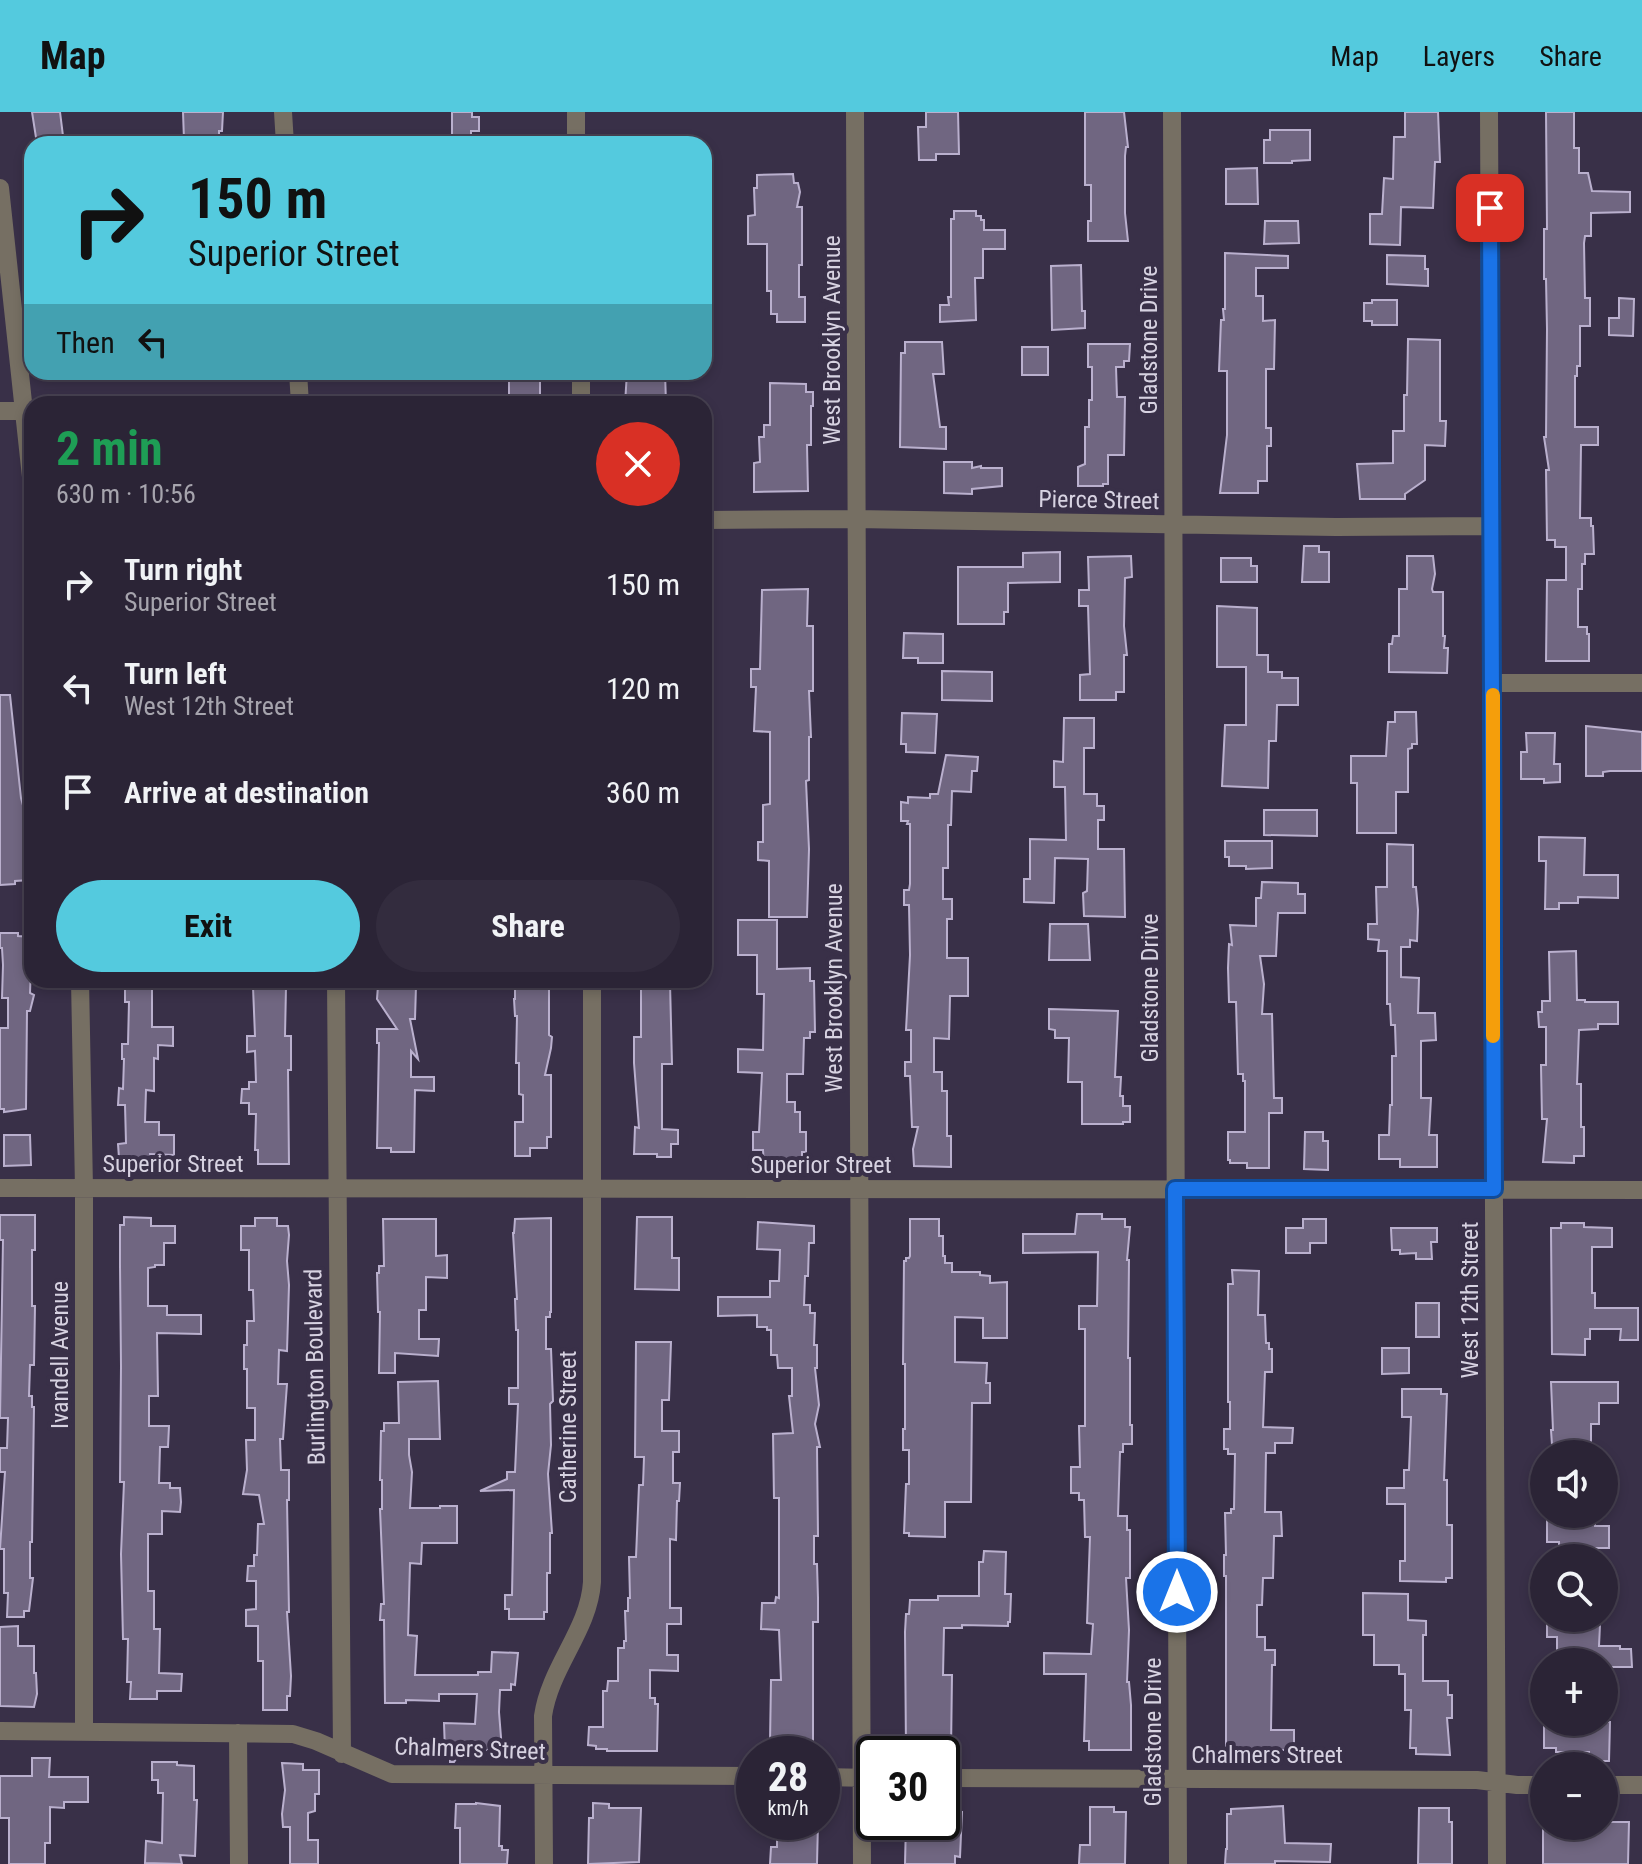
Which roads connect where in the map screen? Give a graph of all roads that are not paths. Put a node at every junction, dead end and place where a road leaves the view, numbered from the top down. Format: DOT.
graph roads {
  1 [pos="283,112"];
  2 [pos="576,112"];
  3 [pos="855,112"];
  4 [pos="1172,112"];
  5 [pos="1489,112"];
  6 [pos="284,136"];
  7 [pos="576,136"];
  8 [pos="0,188"];
  9 [pos="24,379"];
  10 [pos="0,411"];
  11 [pos="24,411"];
  12 [pos="856,519"];
  13 [pos="712,520"];
  14 [pos="1173,526"];
  15 [pos="1492,526"];
  16 [pos="1493,683"];
  17 [pos="1642,683"];
  18 [pos="80,988"];
  19 [pos="336,988"];
  20 [pos="592,988"];
  21 [pos="0,1188"];
  22 [pos="84,1188"];
  23 [pos="337,1189"];
  24 [pos="593,1189"];
  25 [pos="1175,1189"];
  26 [pos="1494,1189"];
  27 [pos="859,1190"];
  28 [pos="1642,1190"];
  29 [pos="0,1731"];
  30 [pos="84,1731"];
  31 [pos="238,1733"];
  32 [pos="867,1736"];
  33 [pos="342,1754"];
  34 [pos="543,1775"];
  35 [pos="736,1776"];
  36 [pos="960,1778"];
  37 [pos="1177,1778"];
  38 [pos="1497,1783"];
  39 [pos="1530,1784"];
  40 [pos="1618,1785"];
  41 [pos="1642,1785"];
  42 [pos="864,1840"];
  43 [pos="239,1864"];
  44 [pos="544,1864"];
  45 [pos="862,1864"];
  46 [pos="1178,1864"];
  47 [pos="1497,1864"];
  1 -- 6 [label="street"];
  2 -- 7 [label="street"];
  3 -- 12 [label="street, West Brooklyn Avenue"];
  4 -- 14 [label="street, Gladstone Drive"];
  5 -- 15 [label="street, West 12th Street"];
  8 -- 9 [label="street"];
  10 -- 11 [label="street"];
  12 -- 13 [label="street, Pierce Street"];
  12 -- 14 [label="street, Pierce Street"];
  12 -- 27 [label="street, West Brooklyn Avenue"];
  14 -- 15 [label="street, Pierce Street"];
  14 -- 25 [label="street, Gladstone Drive"];
  15 -- 16 [label="street, West 12th Street"];
  16 -- 17 [label="street"];
  16 -- 26 [label="street, West 12th Street"];
  18 -- 22 [label="street, Ivandell Avenue"];
  19 -- 23 [label="street, Burlington Boulevard"];
  20 -- 24 [label="street, Catherine Street"];
  21 -- 22 [label="street, Superior Street"];
  22 -- 23 [label="street, Superior Street"];
  22 -- 30 [label="street, Ivandell Avenue"];
  23 -- 24 [label="street, Superior Street"];
  23 -- 33 [label="street, Burlington Boulevard"];
  24 -- 27 [label="street, Superior Street"];
  24 -- 34 [label="street, Catherine Street"];
  25 -- 26 [label="street, Superior Street"];
  25 -- 27 [label="street, Superior Street"];
  25 -- 37 [label="street, Gladstone Drive"];
  26 -- 28 [label="street, Superior Street"];
  26 -- 38 [label="street, West 12th Street"];
  27 -- 32 [label="street, West Brooklyn Avenue"];
  29 -- 30 [label="street, Chalmers Street"];
  30 -- 31 [label="street, Chalmers Street"];
  31 -- 33 [label="street, Chalmers Street"];
  31 -- 43 [label="street"];
  33 -- 34 [label="street, Chalmers Street"];
  34 -- 35 [label="street, Chalmers Street"];
  34 -- 44 [label="street, Catherine Street"];
  36 -- 37 [label="street, Chalmers Street"];
  37 -- 38 [label="street, Chalmers Street"];
  37 -- 46 [label="street, Gladstone Drive"];
  38 -- 39 [label="street, Chalmers Street"];
  38 -- 47 [label="street, West 12th Street"];
  40 -- 41 [label="street"];
  42 -- 45 [label="street, West Brooklyn Avenue"];
}
